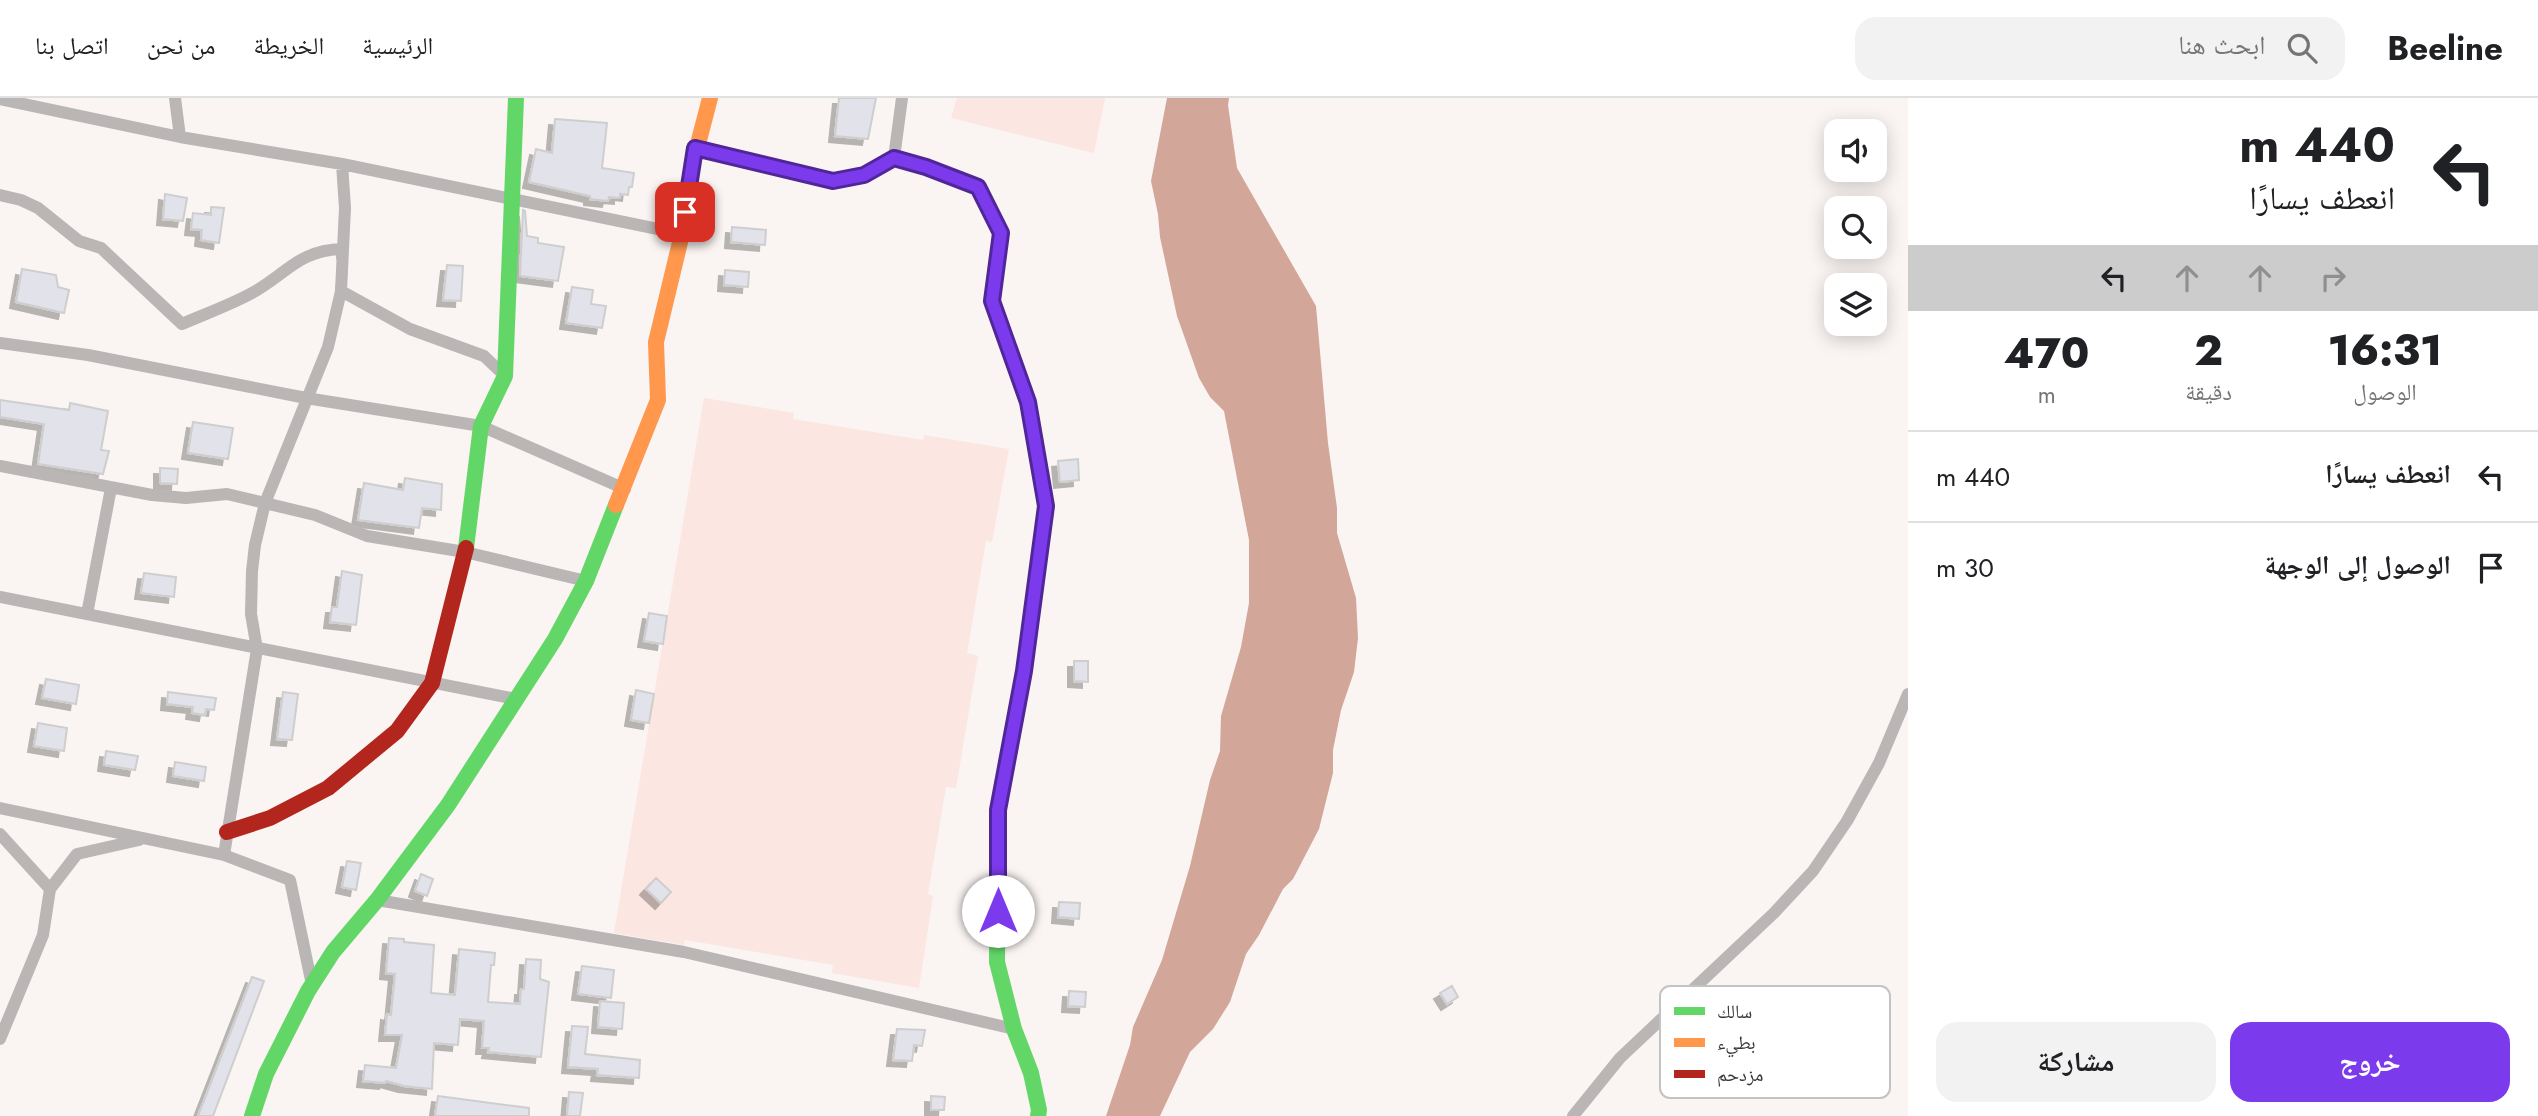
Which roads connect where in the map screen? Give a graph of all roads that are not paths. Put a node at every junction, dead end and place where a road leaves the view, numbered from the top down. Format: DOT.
graph roads {
  1 [pos="175,98"];
  2 [pos="516,98"];
  3 [pos="710,98"];
  4 [pos="902,98"];
  5 [pos="0,99"];
  6 [pos="180,137"];
  7 [pos="695,148"];
  8 [pos="894,158"];
  9 [pos="342,164"];
  10 [pos="0,195"];
  11 [pos="513,199"];
  12 [pos="682,234"];
  13 [pos="341,291"];
  14 [pos="0,344"];
  15 [pos="505,376"];
  16 [pos="306,398"];
  17 [pos="481,426"];
  18 [pos="0,466"];
  19 [pos="111,488"];
  20 [pos="625,489"];
  21 [pos="265,503"];
  22 [pos="465,552"];
  23 [pos="586,581"];
  24 [pos="0,597"];
  25 [pos="87,614"];
  26 [pos="257,649"];
  27 [pos="432,684"];
  28 [pos="1908,694"];
  29 [pos="516,699"];
  30 [pos="0,808"];
  31 [pos="227,832"];
  32 [pos="0,834"];
  33 [pos="145,838"];
  34 [pos="224,855"];
  35 [pos="50,889"];
  36 [pos="377,900"];
  37 [pos="312,985"];
  38 [pos="1696,986"];
  39 [pos="1660,1020"];
  40 [pos="1014,1029"];
  41 [pos="0,1039"];
  42 [pos="253,1116"];
  43 [pos="1038,1116"];
  44 [pos="1573,1116"];
  1 -- 6 [label="street"];
  2 -- 11 [label="street"];
  3 -- 7 [label="street"];
  4 -- 8 [label="street"];
  5 -- 6 [label="street"];
  6 -- 9 [label="street"];
  7 -- 8 [label="street"];
  7 -- 12 [label="street"];
  8 -- 40 [label="street"];
  9 -- 11 [label="street"];
  9 -- 13 [label="street"];
  10 -- 13 [label="street"];
  11 -- 12 [label="street"];
  11 -- 15 [label="street"];
  12 -- 20 [label="street"];
  13 -- 15 [label="street"];
  13 -- 16 [label="street"];
  14 -- 16 [label="street"];
  15 -- 17 [label="street"];
  16 -- 17 [label="street"];
  16 -- 21 [label="street"];
  17 -- 20 [label="street"];
  17 -- 22 [label="street"];
  18 -- 19 [label="street"];
  19 -- 21 [label="street"];
  19 -- 25 [label="street"];
  20 -- 23 [label="street"];
  21 -- 22 [label="street"];
  21 -- 26 [label="street"];
  22 -- 23 [label="street"];
  22 -- 27 [label="street"];
  23 -- 29 [label="street"];
  24 -- 25 [label="street"];
  25 -- 26 [label="street"];
  26 -- 27 [label="street"];
  26 -- 31 [label="street"];
  27 -- 29 [label="street"];
  27 -- 31 [label="street"];
  28 -- 38 [label="street"];
  29 -- 36 [label="street"];
  30 -- 33 [label="street"];
  31 -- 34 [label="street"];
  32 -- 35 [label="street"];
  33 -- 34 [label="street"];
  33 -- 35 [label="street"];
  34 -- 37 [label="street"];
  35 -- 41 [label="street"];
  36 -- 37 [label="street"];
  36 -- 40 [label="street"];
  37 -- 42 [label="street"];
  39 -- 44 [label="street"];
  40 -- 43 [label="street"];
}
